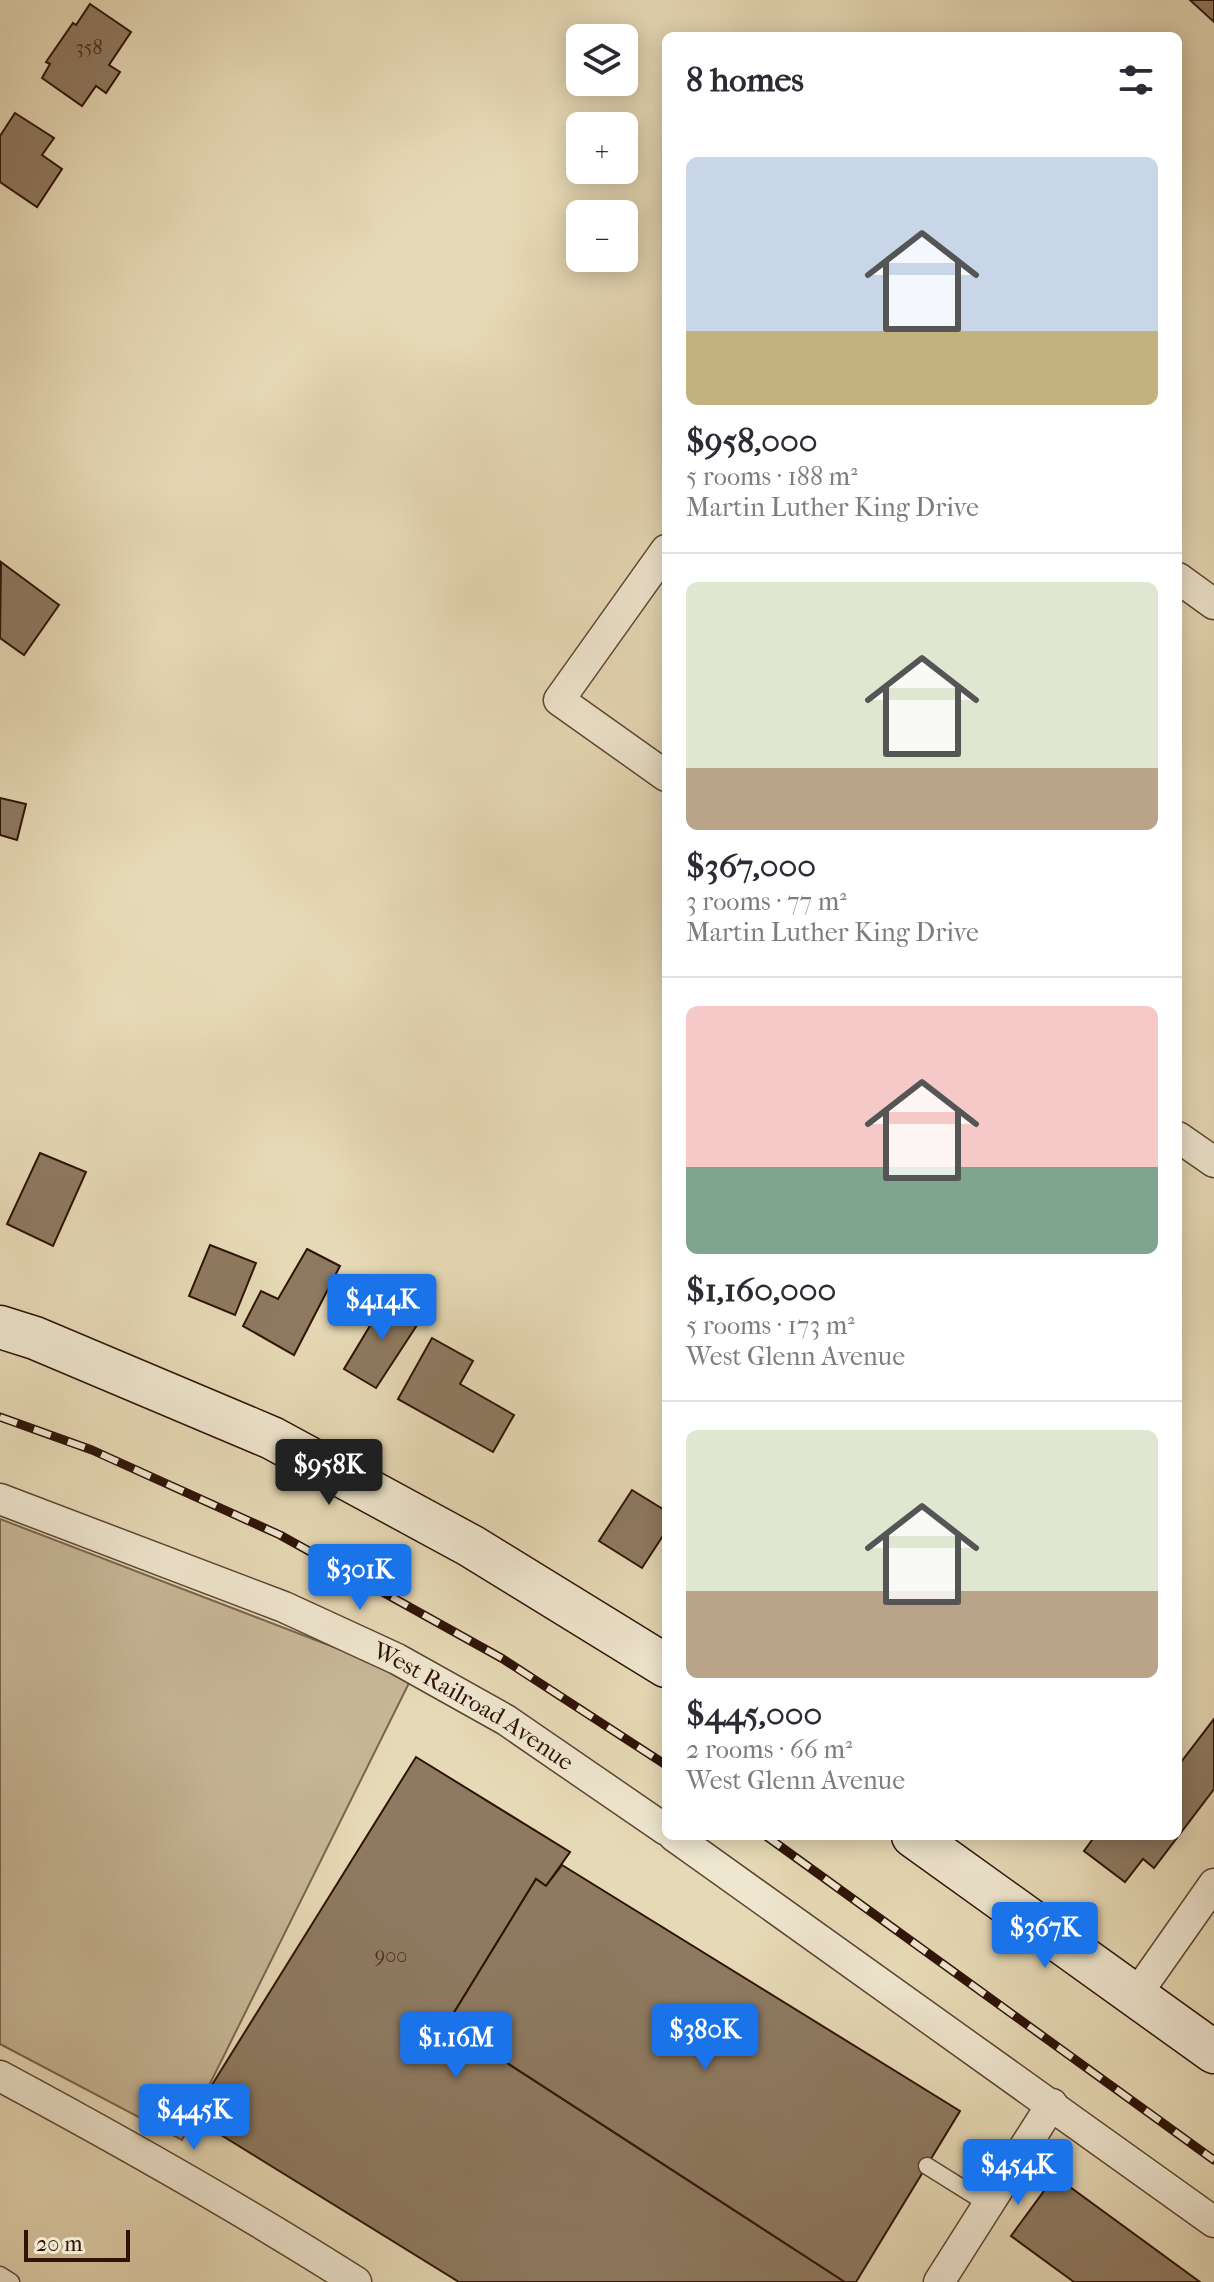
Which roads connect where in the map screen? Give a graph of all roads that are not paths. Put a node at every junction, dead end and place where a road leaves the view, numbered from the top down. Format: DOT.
graph roads {
  1 [pos="662,556"];
  2 [pos="1182,581"];
  3 [pos="1214,604"];
  4 [pos="662,773"];
  5 [pos="1182,1140"];
  6 [pos="1214,1162"];
  7 [pos="0,1327"];
  8 [pos="0,1499"];
  9 [pos="662,1664"];
  10 [pos="662,1827"];
  11 [pos="680,1840"];
  12 [pos="919,1840"];
  13 [pos="1214,1884"];
  14 [pos="1136,1995"];
  15 [pos="1214,2052"];
  16 [pos="0,2076"];
  17 [pos="1052,2104"];
  18 [pos="927,2166"];
  19 [pos="988,2204"];
  20 [pos="1214,2222"];
  21 [pos="0,2275"];
  22 [pos="11,2282"];
  23 [pos="356,2282"];
  24 [pos="939,2282"];
  1 -- 4 [label="street"];
  2 -- 3 [label="street"];
  5 -- 6 [label="street"];
  7 -- 9 [label="main road"];
  8 -- 10 [label="street, West Railroad Avenue"];
  11 -- 17 [label="street"];
  12 -- 14 [label="main road"];
  13 -- 14 [label="street"];
  14 -- 15 [label="main road"];
  16 -- 23 [label="street"];
  17 -- 19 [label="street"];
  17 -- 20 [label="street"];
  18 -- 19 [label="lane"];
  19 -- 24 [label="street"];
  21 -- 22 [label="lane"];
}
